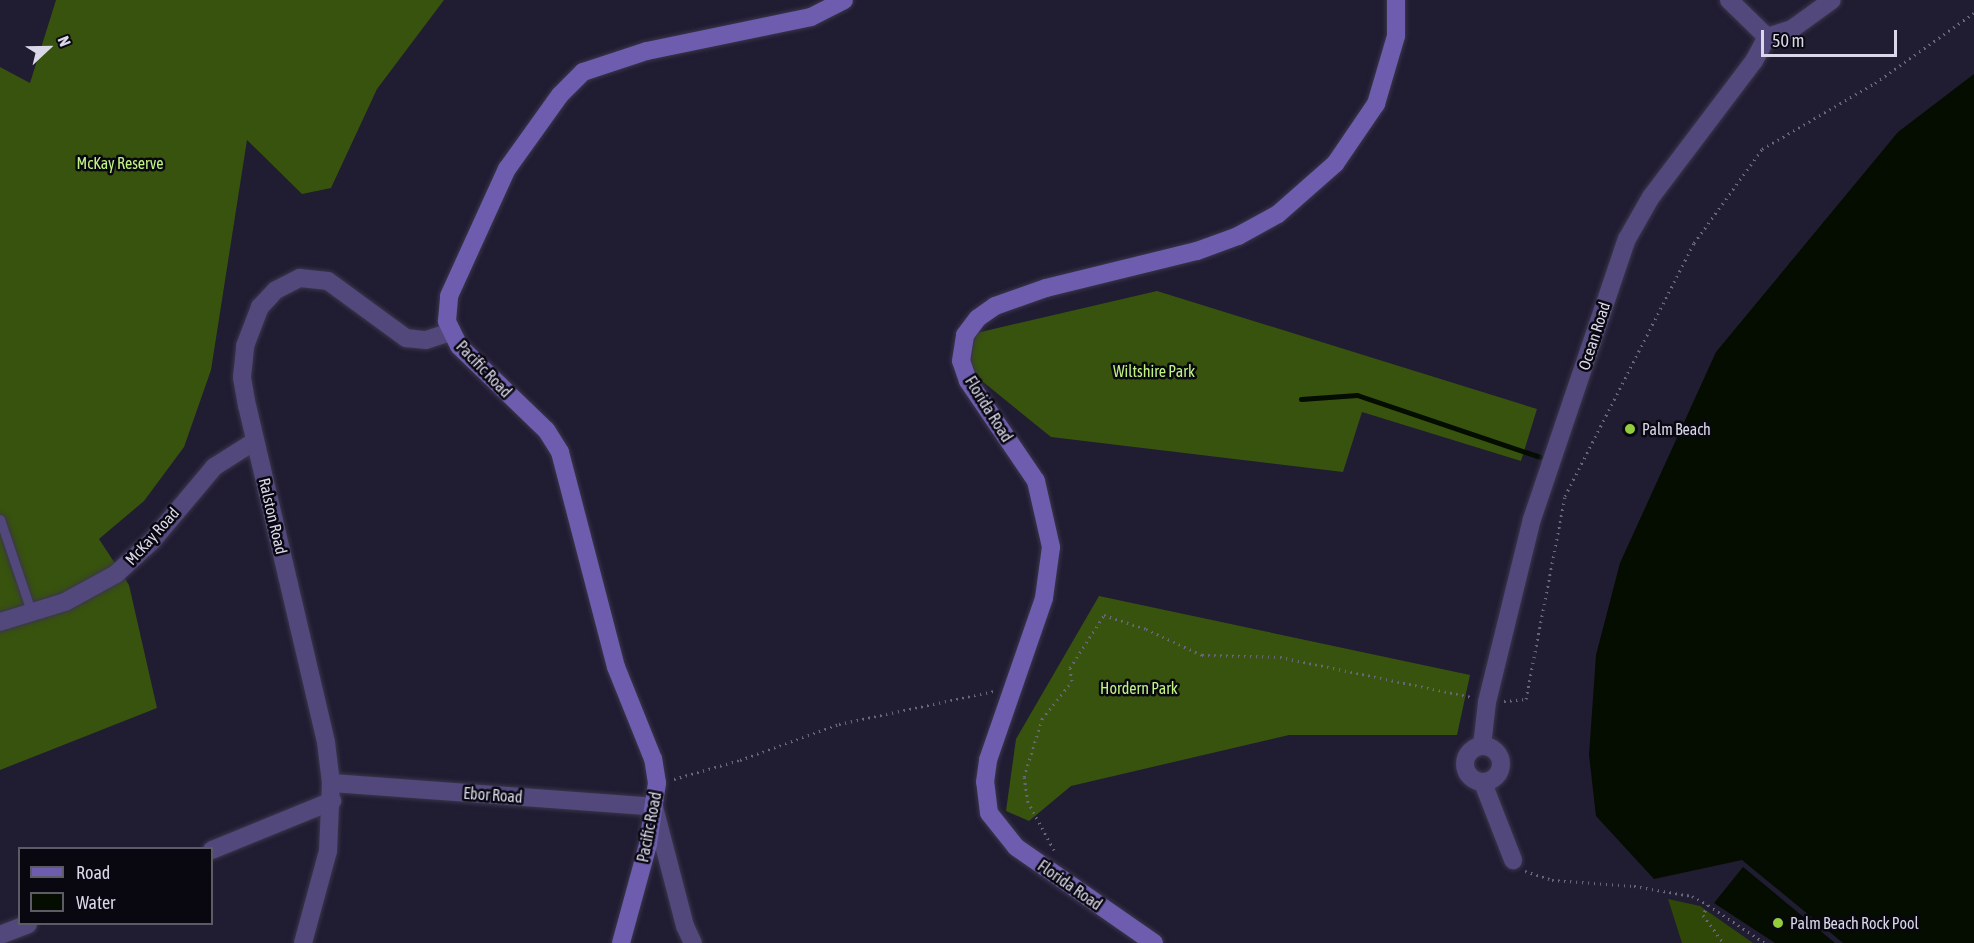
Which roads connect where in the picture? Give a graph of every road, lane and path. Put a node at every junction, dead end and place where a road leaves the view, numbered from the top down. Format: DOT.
graph roads {
  1 [pos="844,0"];
  2 [pos="1396,0"];
  3 [pos="1730,0"];
  4 [pos="1832,0"];
  5 [pos="1974,13"];
  6 [pos="1767,37"];
  7 [pos="451,332"];
  8 [pos="255,441"];
  9 [pos="0,519"];
  10 [pos="32,614"];
  11 [pos="0,622"];
  12 [pos="1014,687"];
  13 [pos="1487,702"];
  14 [pos="1482,746"];
  15 [pos="332,783"];
  16 [pos="657,783"];
  17 [pos="1483,783"];
  18 [pos="332,801"];
  19 [pos="654,807"];
  20 [pos="213,850"];
  21 [pos="1058,859"];
  22 [pos="1512,860"];
  23 [pos="1708,905"];
  24 [pos="25,925"];
  25 [pos="0,935"];
  26 [pos="303,943"];
  27 [pos="621,943"];
  28 [pos="693,943"];
  29 [pos="1154,943"];
  30 [pos="1723,943"];
  31 [pos="1765,943"];
  1 -- 7 [label="main road, Pacific Road"];
  2 -- 12 [label="main road, Florida Road"];
  3 -- 6 [label="street"];
  4 -- 6 [label="street"];
  5 -- 13 [label="path"];
  6 -- 13 [label="street, Ocean Road"];
  7 -- 8 [label="street, Ralston Road"];
  7 -- 16 [label="main road, Pacific Road"];
  8 -- 10 [label="street, McKay Road"];
  8 -- 15 [label="street, Ralston Road"];
  9 -- 10 [label="lane"];
  10 -- 11 [label="street, McKay Road"];
  12 -- 16 [label="path"];
  12 -- 29 [label="main road, Florida Road"];
  13 -- 14 [label="street, Ocean Road"];
  13 -- 21 [label="path"];
  14 -- 17 [label="street"];
  14 -- 17 [label="street"];
  15 -- 18 [label="street, Ralston Road"];
  15 -- 19 [label="street, Ebor Road"];
  16 -- 19 [label="main road, Pacific Road"];
  17 -- 22 [label="street"];
  18 -- 20 [label="street"];
  18 -- 26 [label="street, Ralston Road"];
  19 -- 27 [label="main road, Pacific Road"];
  19 -- 28 [label="street"];
  22 -- 23 [label="path"];
  23 -- 30 [label="path"];
  23 -- 31 [label="path"];
  24 -- 25 [label="street"];
}
